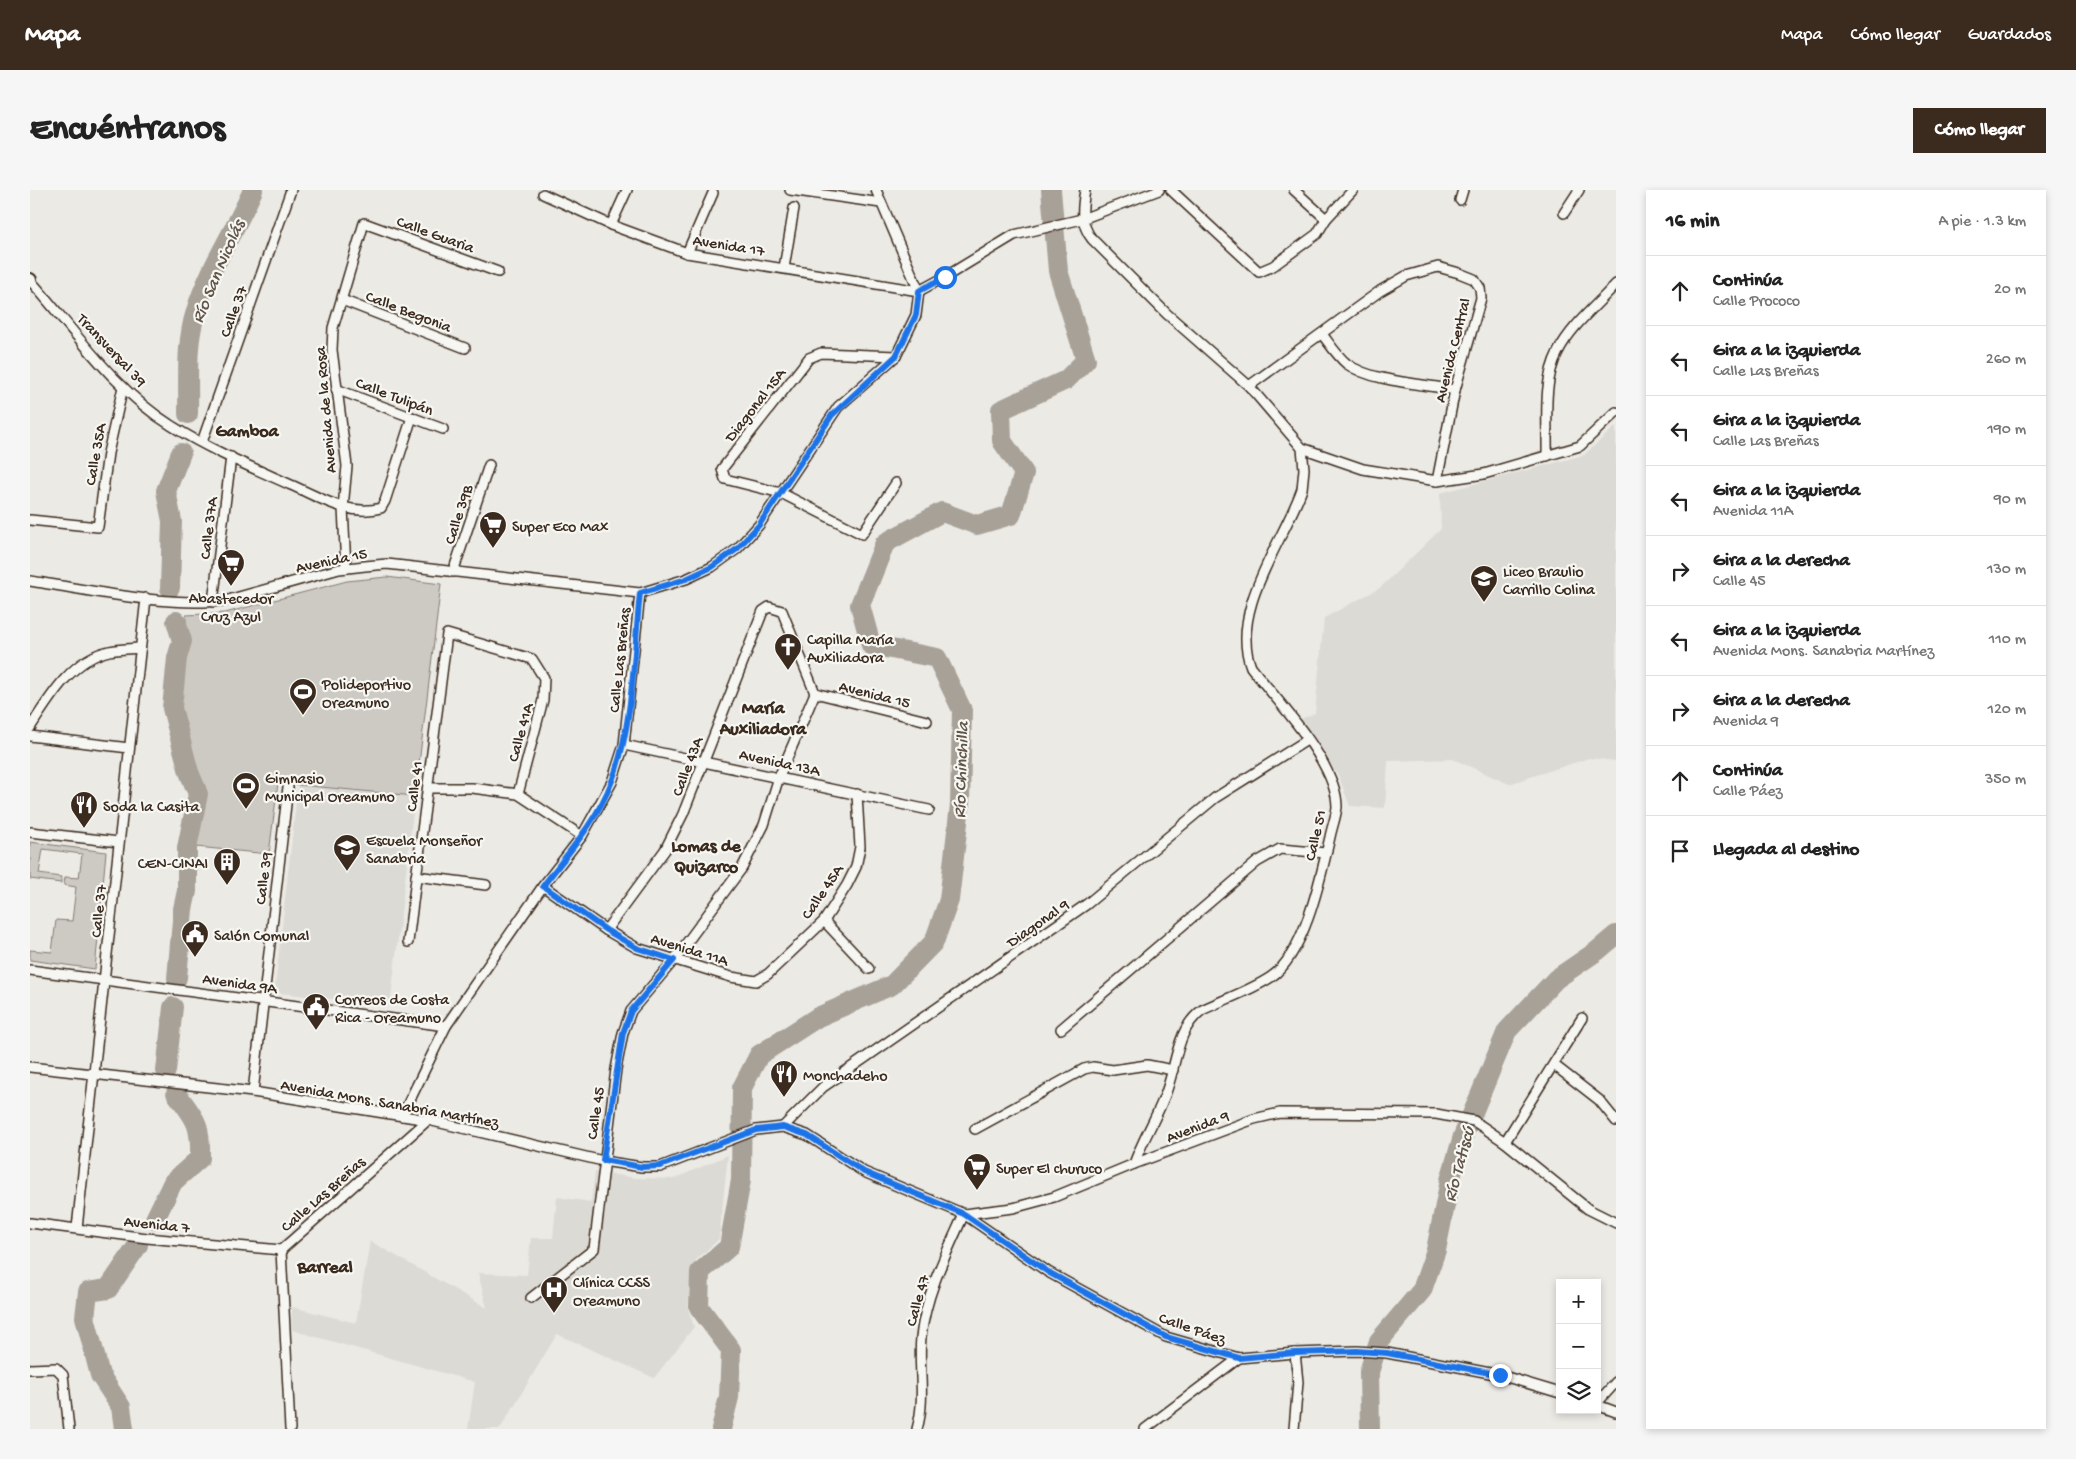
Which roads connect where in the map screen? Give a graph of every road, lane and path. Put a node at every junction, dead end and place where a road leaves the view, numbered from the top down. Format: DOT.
graph roads {
  1 [pos="291,190"];
  2 [pos="627,190"];
  3 [pos="790,190"];
  4 [pos="876,190"];
  5 [pos="1085,190"];
  6 [pos="1159,190"];
  7 [pos="1171,190"];
  8 [pos="1294,190"];
  9 [pos="1353,190"];
  10 [pos="1463,190"];
  11 [pos="1579,190"];
  12 [pos="713,193"];
  13 [pos="543,194"];
  14 [pos="1460,200"];
  15 [pos="881,203"];
  16 [pos="794,208"];
  17 [pos="1564,214"];
  18 [pos="1082,219"];
  19 [pos="1326,219"];
  20 [pos="364,223"];
  21 [pos="611,225"];
  22 [pos="686,253"];
  23 [pos="784,268"];
  24 [pos="498,272"];
  25 [pos="30,280"];
  26 [pos="1616,284"];
  27 [pos="919,291"];
  28 [pos="342,300"];
  29 [pos="1322,334"];
  30 [pos="465,348"];
  31 [pos="896,356"];
  32 [pos="1249,386"];
  33 [pos="123,387"];
  34 [pos="336,389"];
  35 [pos="1455,390"];
  36 [pos="1616,412"];
  37 [pos="412,417"];
  38 [pos="443,429"];
  39 [pos="202,442"];
  40 [pos="1302,448"];
  41 [pos="1547,456"];
  42 [pos="231,457"];
  43 [pos="488,465"];
  44 [pos="1437,481"];
  45 [pos="896,483"];
  46 [pos="781,493"];
  47 [pos="344,508"];
  48 [pos="30,520"];
  49 [pos="346,568"];
  50 [pos="454,572"];
  51 [pos="30,581"];
  52 [pos="640,593"];
  53 [pos="146,598"];
  54 [pos="213,602"];
  55 [pos="140,648"];
  56 [pos="544,678"];
  57 [pos="815,693"];
  58 [pos="927,722"];
  59 [pos="30,728"];
  60 [pos="30,736"];
  61 [pos="1308,740"];
  62 [pos="624,745"];
  63 [pos="130,748"];
  64 [pos="704,760"];
  65 [pos="779,776"];
  66 [pos="288,786"];
  67 [pos="428,788"];
  68 [pos="518,794"];
  69 [pos="856,794"];
  70 [pos="929,810"];
  71 [pos="30,832"];
  72 [pos="582,836"];
  73 [pos="119,842"];
  74 [pos="1326,853"];
  75 [pos="416,876"];
  76 [pos="486,885"];
  77 [pos="543,886"];
  78 [pos="824,921"];
  79 [pos="606,930"];
  80 [pos="408,942"];
  81 [pos="674,960"];
  82 [pos="869,969"];
  83 [pos="30,970"];
  84 [pos="104,979"];
  85 [pos="756,981"];
  86 [pos="263,1000"];
  87 [pos="1582,1018"];
  88 [pos="446,1026"];
  89 [pos="1060,1029"];
  90 [pos="1554,1065"];
  91 [pos="30,1067"];
  92 [pos="1173,1070"];
  93 [pos="94,1074"];
  94 [pos="253,1092"];
  95 [pos="402,1116"];
  96 [pos="428,1120"];
  97 [pos="1616,1121"];
  98 [pos="783,1127"];
  99 [pos="975,1129"];
  100 [pos="1506,1142"];
  101 [pos="603,1160"];
  102 [pos="1134,1164"];
  103 [pos="964,1214"];
  104 [pos="30,1223"];
  105 [pos="1616,1223"];
  106 [pos="77,1228"];
  107 [pos="281,1250"];
  108 [pos="531,1298"];
  109 [pos="1295,1353"];
  110 [pos="1239,1358"];
  111 [pos="30,1369"];
  112 [pos="1616,1382"];
  113 [pos="1556,1392"];
  114 [pos="1601,1399"];
  115 [pos="1601,1406"];
  116 [pos="1616,1412"];
  117 [pos="70,1429"];
  118 [pos="290,1429"];
  119 [pos="917,1429"];
  120 [pos="1145,1429"];
  121 [pos="1294,1429"];
  1 -- 39 [label="street, Calle 37"];
  2 -- 21 [label="street"];
  3 -- 15 [label="street"];
  4 -- 15 [label="street"];
  5 -- 18 [label="street"];
  6 -- 18 [label="street"];
  7 -- 19 [label="street"];
  8 -- 19 [label="street"];
  9 -- 19 [label="street"];
  10 -- 14 [label="street"];
  11 -- 17 [label="street"];
  12 -- 22 [label="street"];
  13 -- 21 [label="street, Avenida 17"];
  15 -- 27 [label="street"];
  16 -- 23 [label="street"];
  18 -- 27 [label="street"];
  18 -- 32 [label="street"];
  20 -- 24 [label="street, Calle Guaria"];
  20 -- 28 [label="street, Avenida de la Rosa"];
  21 -- 22 [label="street, Avenida 17"];
  22 -- 23 [label="street, Avenida 17"];
  23 -- 27 [label="street, Avenida 17"];
  25 -- 33 [label="street, Transversal 39"];
  26 -- 41 [label="street"];
  27 -- 31 [label="street, Calle Las Breñas"];
  28 -- 30 [label="street, Calle Begonia"];
  28 -- 34 [label="street, Avenida de la Rosa"];
  29 -- 32 [label="street, Avenida Central"];
  29 -- 35 [label="street"];
  29 -- 35 [label="street, Avenida Central"];
  31 -- 46 [label="street, Calle Las Breñas"];
  31 -- 46 [label="street, Diagonal 15A"];
  32 -- 40 [label="street"];
  33 -- 39 [label="street, Transversal 39"];
  33 -- 48 [label="street, Calle 35A"];
  34 -- 37 [label="street, Calle Tulipán"];
  34 -- 47 [label="street, Avenida de la Rosa"];
  35 -- 44 [label="street, Avenida Central"];
  36 -- 41 [label="street"];
  37 -- 38 [label="street, Calle Tulipán"];
  37 -- 47 [label="street"];
  39 -- 42 [label="street, Transversal 39"];
  40 -- 44 [label="street"];
  40 -- 61 [label="street, Calle 51"];
  41 -- 44 [label="street"];
  42 -- 47 [label="street, Transversal 39"];
  42 -- 54 [label="street, Calle 37A"];
  43 -- 50 [label="street, Calle 39B"];
  45 -- 46 [label="street"];
  46 -- 52 [label="street, Calle Las Breñas"];
  47 -- 49 [label="street, Avenida de la Rosa"];
  49 -- 50 [label="street, Avenida 15"];
  49 -- 54 [label="street, Avenida 15"];
  50 -- 52 [label="street, Avenida 15"];
  51 -- 53 [label="street, Avenida 15"];
  52 -- 62 [label="street, Calle Las Breñas"];
  53 -- 54 [label="street, Avenida 15"];
  53 -- 55 [label="street, Calle 37"];
  55 -- 59 [label="street"];
  55 -- 63 [label="street, Calle 37"];
  56 -- 67 [label="street, Calle 41"];
  56 -- 68 [label="street, Calle 41A"];
  57 -- 58 [label="street, Avenida 15"];
  57 -- 64 [label="street, Calle 43A"];
  57 -- 65 [label="street, Calle 45"];
  60 -- 63 [label="street"];
  61 -- 74 [label="street, Calle 51"];
  61 -- 98 [label="street, Diagonal 9"];
  62 -- 64 [label="street, Avenida 13A"];
  62 -- 72 [label="street, Calle Las Breñas"];
  63 -- 73 [label="street, Calle 37"];
  64 -- 65 [label="street, Avenida 13A"];
  64 -- 79 [label="street, Calle 43A"];
  65 -- 69 [label="street, Avenida 13A"];
  65 -- 81 [label="street, Calle 45"];
  66 -- 86 [label="street, Calle 39"];
  67 -- 68 [label="street"];
  67 -- 75 [label="street, Calle 41"];
  68 -- 72 [label="street"];
  69 -- 70 [label="street, Avenida 13A"];
  69 -- 78 [label="street, Calle 45A"];
  71 -- 73 [label="street"];
  72 -- 77 [label="street, Calle Las Breñas"];
  73 -- 84 [label="street, Calle 37"];
  74 -- 89 [label="street"];
  74 -- 92 [label="street, Calle 51"];
  75 -- 76 [label="street"];
  75 -- 80 [label="street, Calle 41"];
  77 -- 79 [label="street, Avenida 11A"];
  77 -- 88 [label="street, Calle Las Breñas"];
  78 -- 82 [label="street"];
  78 -- 85 [label="street, Calle 45A"];
  79 -- 81 [label="street, Avenida 11A"];
  81 -- 85 [label="street, Avenida 11A"];
  81 -- 101 [label="street, Calle 45"];
  83 -- 84 [label="street, Avenida 9A"];
  84 -- 86 [label="street, Avenida 9A"];
  84 -- 93 [label="street, Calle 37"];
  86 -- 88 [label="street, Avenida 9A"];
  86 -- 94 [label="street, Calle 39"];
  87 -- 90 [label="street"];
  88 -- 95 [label="street, Calle Las Breñas"];
  90 -- 97 [label="street"];
  90 -- 100 [label="street"];
  91 -- 93 [label="street, Avenida Mons. Sanabria Martínez"];
  92 -- 99 [label="street"];
  92 -- 102 [label="street, Calle 51"];
  93 -- 94 [label="street, Avenida Mons. Sanabria Martínez"];
  93 -- 106 [label="street, Calle 37"];
  94 -- 95 [label="street, Avenida Mons. Sanabria Martínez"];
  95 -- 96 [label="street, Avenida Mons. Sanabria Martínez"];
  96 -- 101 [label="street, Avenida Mons. Sanabria Martínez"];
  96 -- 107 [label="street, Calle Las Breñas"];
  98 -- 101 [label="street, Avenida Mons. Sanabria Martínez"];
  98 -- 103 [label="street, Avenida 9"];
  100 -- 102 [label="street, Avenida 9"];
  100 -- 105 [label="street, Avenida 9"];
  101 -- 108 [label="street, Calle 45"];
  102 -- 103 [label="street, Avenida 9"];
  103 -- 110 [label="street, Calle Páez"];
  103 -- 119 [label="street, Calle 47"];
  104 -- 106 [label="street, Avenida 7"];
  106 -- 107 [label="street, Avenida 7"];
  107 -- 118 [label="street, Calle Las Breñas"];
  109 -- 110 [label="street, Calle Páez"];
  109 -- 113 [label="street, Calle Páez"];
  109 -- 121 [label="street"];
  110 -- 120 [label="street"];
  111 -- 117 [label="street"];
  112 -- 114 [label="street"];
  115 -- 116 [label="street"];
}
